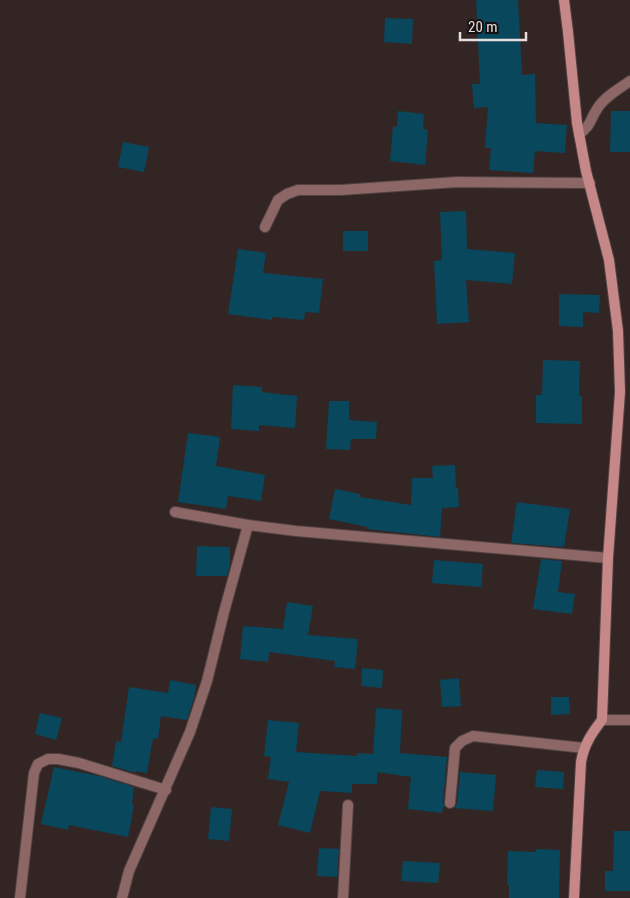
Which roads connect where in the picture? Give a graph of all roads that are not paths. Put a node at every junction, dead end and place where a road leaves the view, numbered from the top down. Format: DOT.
graph roads {
  1 [pos="564,0"];
  2 [pos="630,81"];
  3 [pos="579,134"];
  4 [pos="590,183"];
  5 [pos="265,226"];
  6 [pos="175,512"];
  7 [pos="248,525"];
  8 [pos="608,558"];
  9 [pos="602,720"];
  10 [pos="630,720"];
  11 [pos="584,748"];
  12 [pos="166,790"];
  13 [pos="450,803"];
  14 [pos="348,805"];
  15 [pos="20,898"];
  16 [pos="122,898"];
  17 [pos="343,898"];
  18 [pos="574,898"];
  1 -- 3 [label="street"];
  2 -- 3 [label="street"];
  3 -- 4 [label="street"];
  4 -- 5 [label="street"];
  4 -- 8 [label="street"];
  6 -- 7 [label="street"];
  7 -- 8 [label="street"];
  7 -- 12 [label="street"];
  8 -- 9 [label="street"];
  9 -- 10 [label="street"];
  9 -- 11 [label="street"];
  11 -- 13 [label="street"];
  11 -- 18 [label="street"];
  12 -- 15 [label="street"];
  12 -- 16 [label="street"];
  14 -- 17 [label="street"];
}
